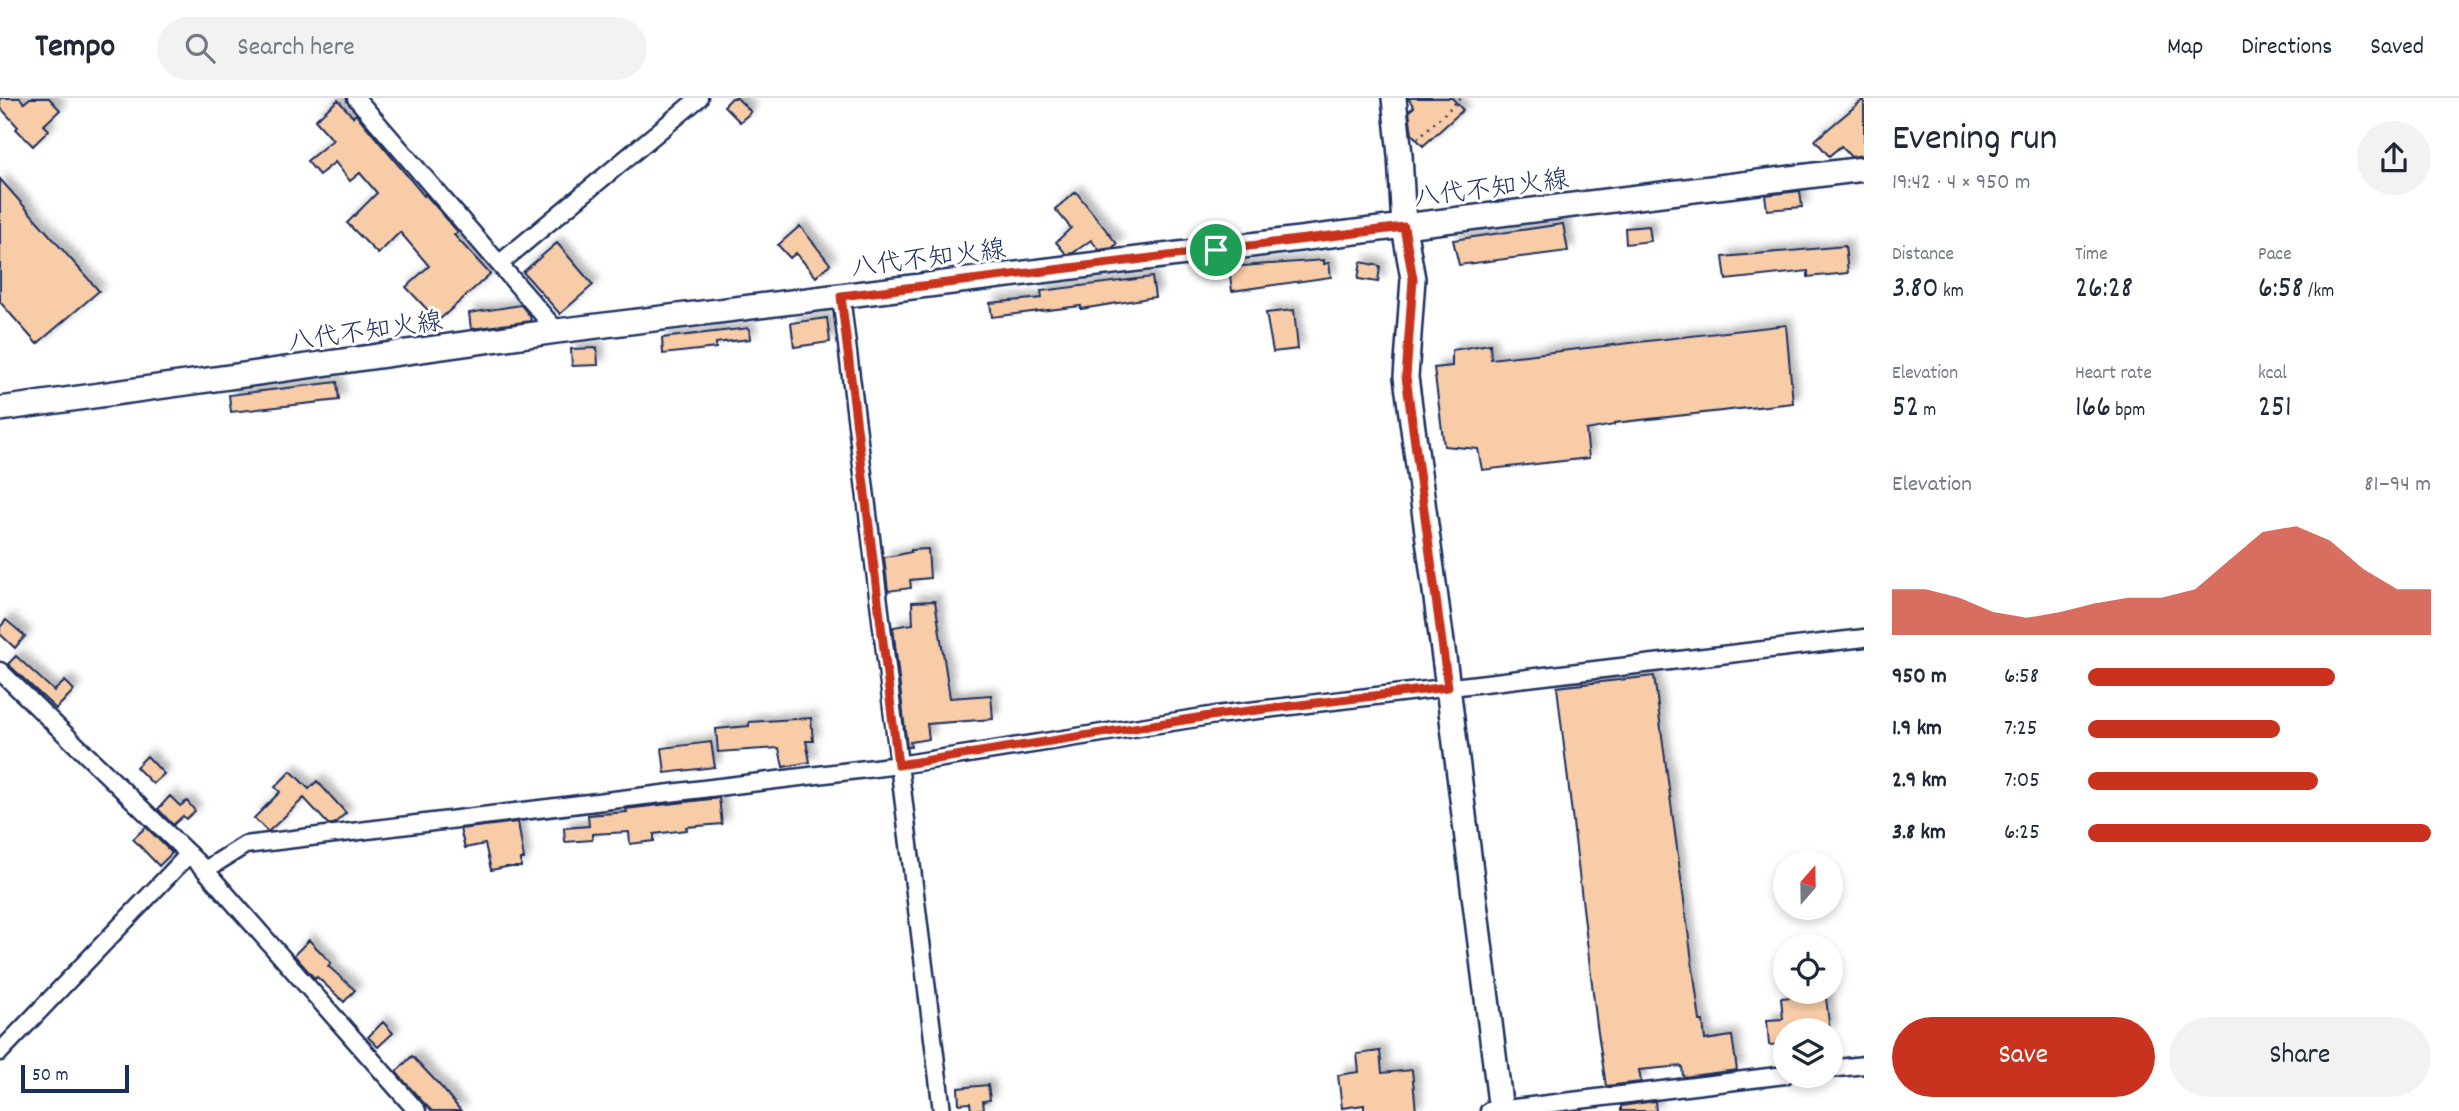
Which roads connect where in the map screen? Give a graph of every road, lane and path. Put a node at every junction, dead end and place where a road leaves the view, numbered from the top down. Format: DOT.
graph roads {
  1 [pos="356,98"];
  2 [pos="699,98"];
  3 [pos="1394,98"];
  4 [pos="1461,98"];
  5 [pos="1400,155"];
  6 [pos="1864,169"];
  7 [pos="1404,227"];
  8 [pos="499,264"];
  9 [pos="841,296"];
  10 [pos="557,331"];
  11 [pos="0,410"];
  12 [pos="1864,638"];
  13 [pos="0,671"];
  14 [pos="1448,687"];
  15 [pos="898,765"];
  16 [pos="188,854"];
  17 [pos="205,870"];
  18 [pos="0,1052"];
  19 [pos="1864,1065"];
  20 [pos="1843,1067"];
  21 [pos="1773,1076"];
  22 [pos="417,1111"];
  23 [pos="942,1111"];
  24 [pos="1497,1111"];
  1 -- 8 [label="street"];
  2 -- 8 [label="street"];
  3 -- 5 [label="main road"];
  4 -- 5 [label="path"];
  5 -- 7 [label="main road"];
  6 -- 7 [label="main road, 八代不知火線"];
  7 -- 9 [label="main road, 八代不知火線"];
  7 -- 14 [label="main road"];
  8 -- 10 [label="street"];
  9 -- 10 [label="main road, 八代不知火線"];
  9 -- 15 [label="street"];
  10 -- 11 [label="main road, 八代不知火線"];
  12 -- 14 [label="street"];
  13 -- 16 [label="street"];
  14 -- 15 [label="street"];
  14 -- 24 [label="main road"];
  15 -- 17 [label="street"];
  15 -- 23 [label="street"];
  16 -- 17 [label="street"];
  16 -- 18 [label="street"];
  17 -- 22 [label="street"];
  19 -- 20 [label="street"];
  21 -- 24 [label="street"];
}
